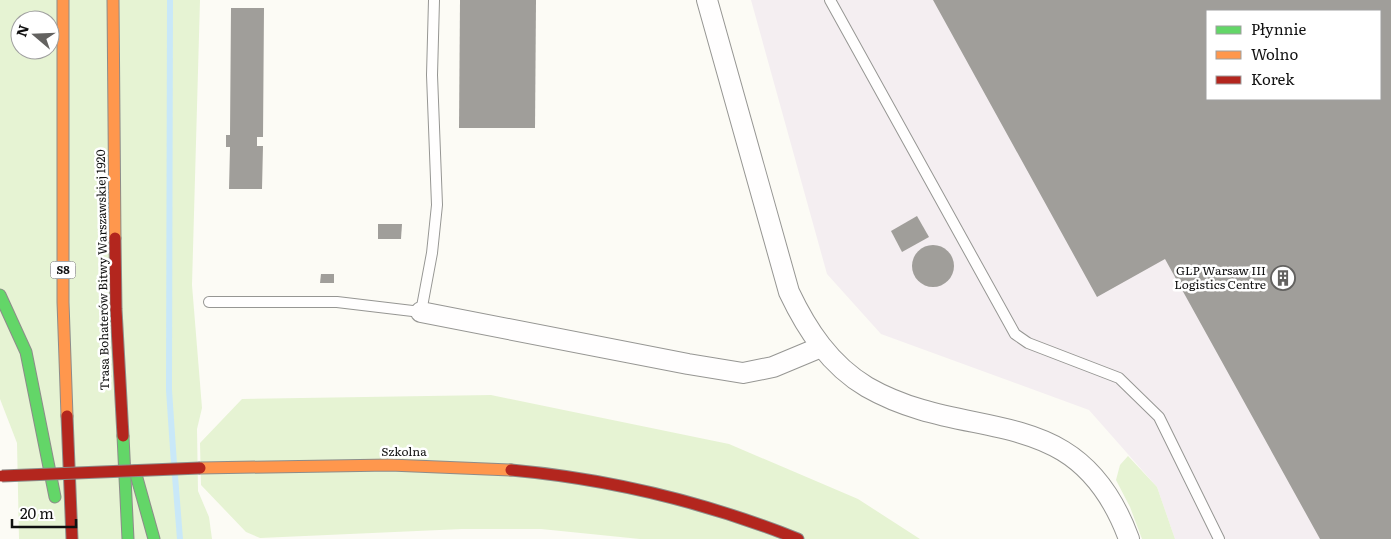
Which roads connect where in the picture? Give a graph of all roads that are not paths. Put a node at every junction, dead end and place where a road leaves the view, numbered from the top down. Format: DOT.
graph roads {
  1 [pos="63,0"];
  2 [pos="113,0"];
  3 [pos="434,0"];
  4 [pos="707,0"];
  5 [pos="830,0"];
  6 [pos="0,295"];
  7 [pos="209,302"];
  8 [pos="421,312"];
  9 [pos="821,347"];
  10 [pos="120,420"];
  11 [pos="1,476"];
  12 [pos="64,539"];
  13 [pos="72,539"];
  14 [pos="128,539"];
  15 [pos="154,539"];
  16 [pos="798,539"];
  17 [pos="1129,539"];
  18 [pos="1219,539"];
  1 -- 13 [label="main road, S8"];
  2 -- 10 [label="main road, Trasa Bohaterów Bitwy Warszawskiej 1920"];
  3 -- 8 [label="lane"];
  4 -- 9 [label="street"];
  5 -- 18 [label="lane"];
  6 -- 12 [label="main road"];
  7 -- 8 [label="lane"];
  8 -- 9 [label="street"];
  9 -- 17 [label="street"];
  10 -- 14 [label="main road, Trasa Bohaterów Bitwy Warszawskiej 1920"];
  10 -- 15 [label="main road"];
  11 -- 16 [label="main road, Szkolna, bridge"];
}
